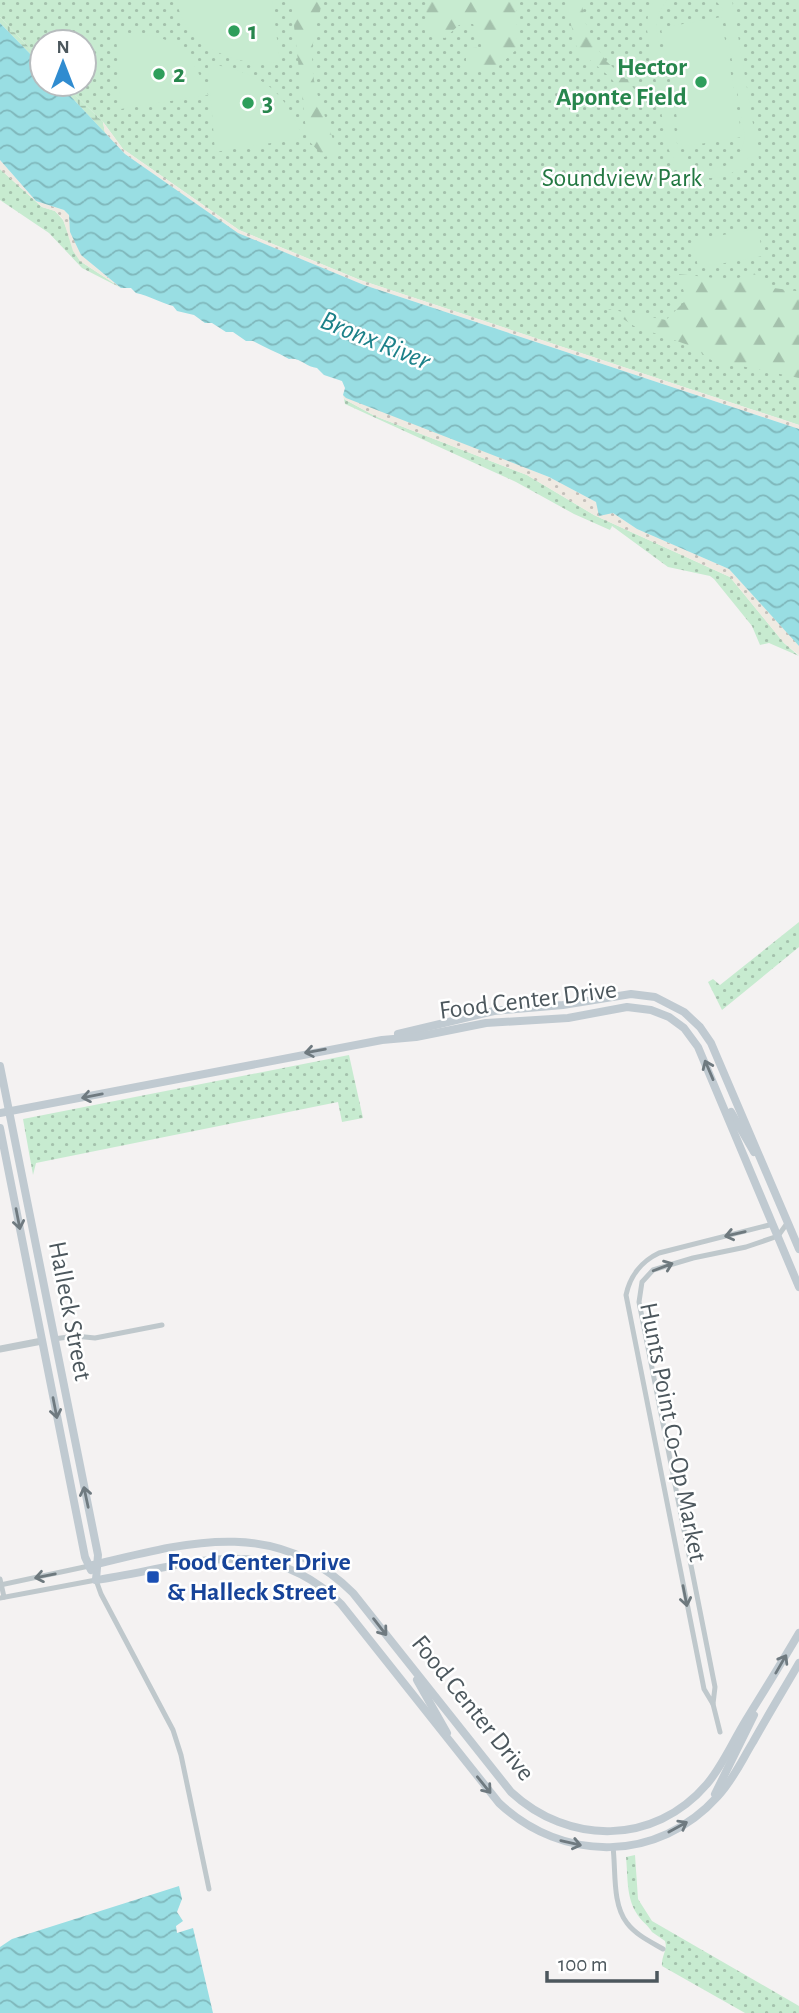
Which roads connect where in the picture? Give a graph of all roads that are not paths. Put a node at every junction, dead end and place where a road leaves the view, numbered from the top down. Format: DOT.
graph roads {
  1 [pos="382,1040"];
  2 [pos="0,1066"];
  3 [pos="718,1091"];
  4 [pos="10,1112"];
  5 [pos="0,1113"];
  6 [pos="0,1128"];
  7 [pos="762,1162"];
  8 [pos="788,1222"];
  9 [pos="773,1224"];
  10 [pos="778,1236"];
  11 [pos="799,1249"];
  12 [pos="799,1287"];
  13 [pos="162,1325"];
  14 [pos="54,1339"];
  15 [pos="42,1341"];
  16 [pos="0,1349"];
  17 [pos="93,1565"];
  18 [pos="96,1580"];
  19 [pos="0,1583"];
  20 [pos="2,1597"];
  21 [pos="799,1633"];
  22 [pos="404,1657"];
  23 [pos="799,1663"];
  24 [pos="762,1696"];
  25 [pos="713,1704"];
  26 [pos="720,1732"];
  27 [pos="456,1750"];
  28 [pos="709,1805"];
  29 [pos="614,1847"];
  30 [pos="209,1889"];
  31 [pos="663,1950"];
  3 -- 1 [label="main road, Food Center Drive, one-way"];
  1 -- 4 [label="main road, Food Center Drive, one-way"];
  1 -- 7 [label="main road, Food Center Drive"];
  2 -- 4 [label="main road, Halleck Street"];
  3 -- 7 [label="main road"];
  3 -- 9 [label="main road, Food Center Drive"];
  4 -- 5 [label="main road, Food Center Drive"];
  4 -- 14 [label="main road, Halleck Street"];
  6 -- 15 [label="main road, Halleck Street, one-way"];
  7 -- 8 [label="main road, Food Center Drive"];
  8 -- 10 [label="street"];
  8 -- 11 [label="main road, Food Center Drive"];
  9 -- 10 [label="main road, Food Center Drive"];
  9 -- 25 [label="street, Hunts Point Co-Op Market, one-way"];
  10 -- 12 [label="main road, Food Center Drive"];
  25 -- 10 [label="street, Hunts Point Co-Op Market, one-way"];
  13 -- 14 [label="street"];
  14 -- 15 [label="main road"];
  17 -- 14 [label="main road, Halleck Street, one-way"];
  15 -- 16 [label="street"];
  15 -- 17 [label="main road, Halleck Street, one-way"];
  17 -- 18 [label="main road"];
  17 -- 19 [label="street, one-way"];
  17 -- 22 [label="main road, Food Center Drive, one-way"];
  18 -- 20 [label="street"];
  18 -- 27 [label="main road, Food Center Drive"];
  18 -- 30 [label="street"];
  19 -- 20 [label="street"];
  24 -- 21 [label="main road, Food Center Drive, one-way"];
  22 -- 24 [label="main road, Food Center Drive"];
  22 -- 27 [label="main road"];
  23 -- 28 [label="main road, Food Center Drive"];
  24 -- 28 [label="main road"];
  25 -- 26 [label="street, Hunts Point Co-Op Market"];
  27 -- 29 [label="main road, Food Center Drive, one-way"];
  29 -- 28 [label="main road, Food Center Drive, one-way"];
  29 -- 31 [label="street"];
}
